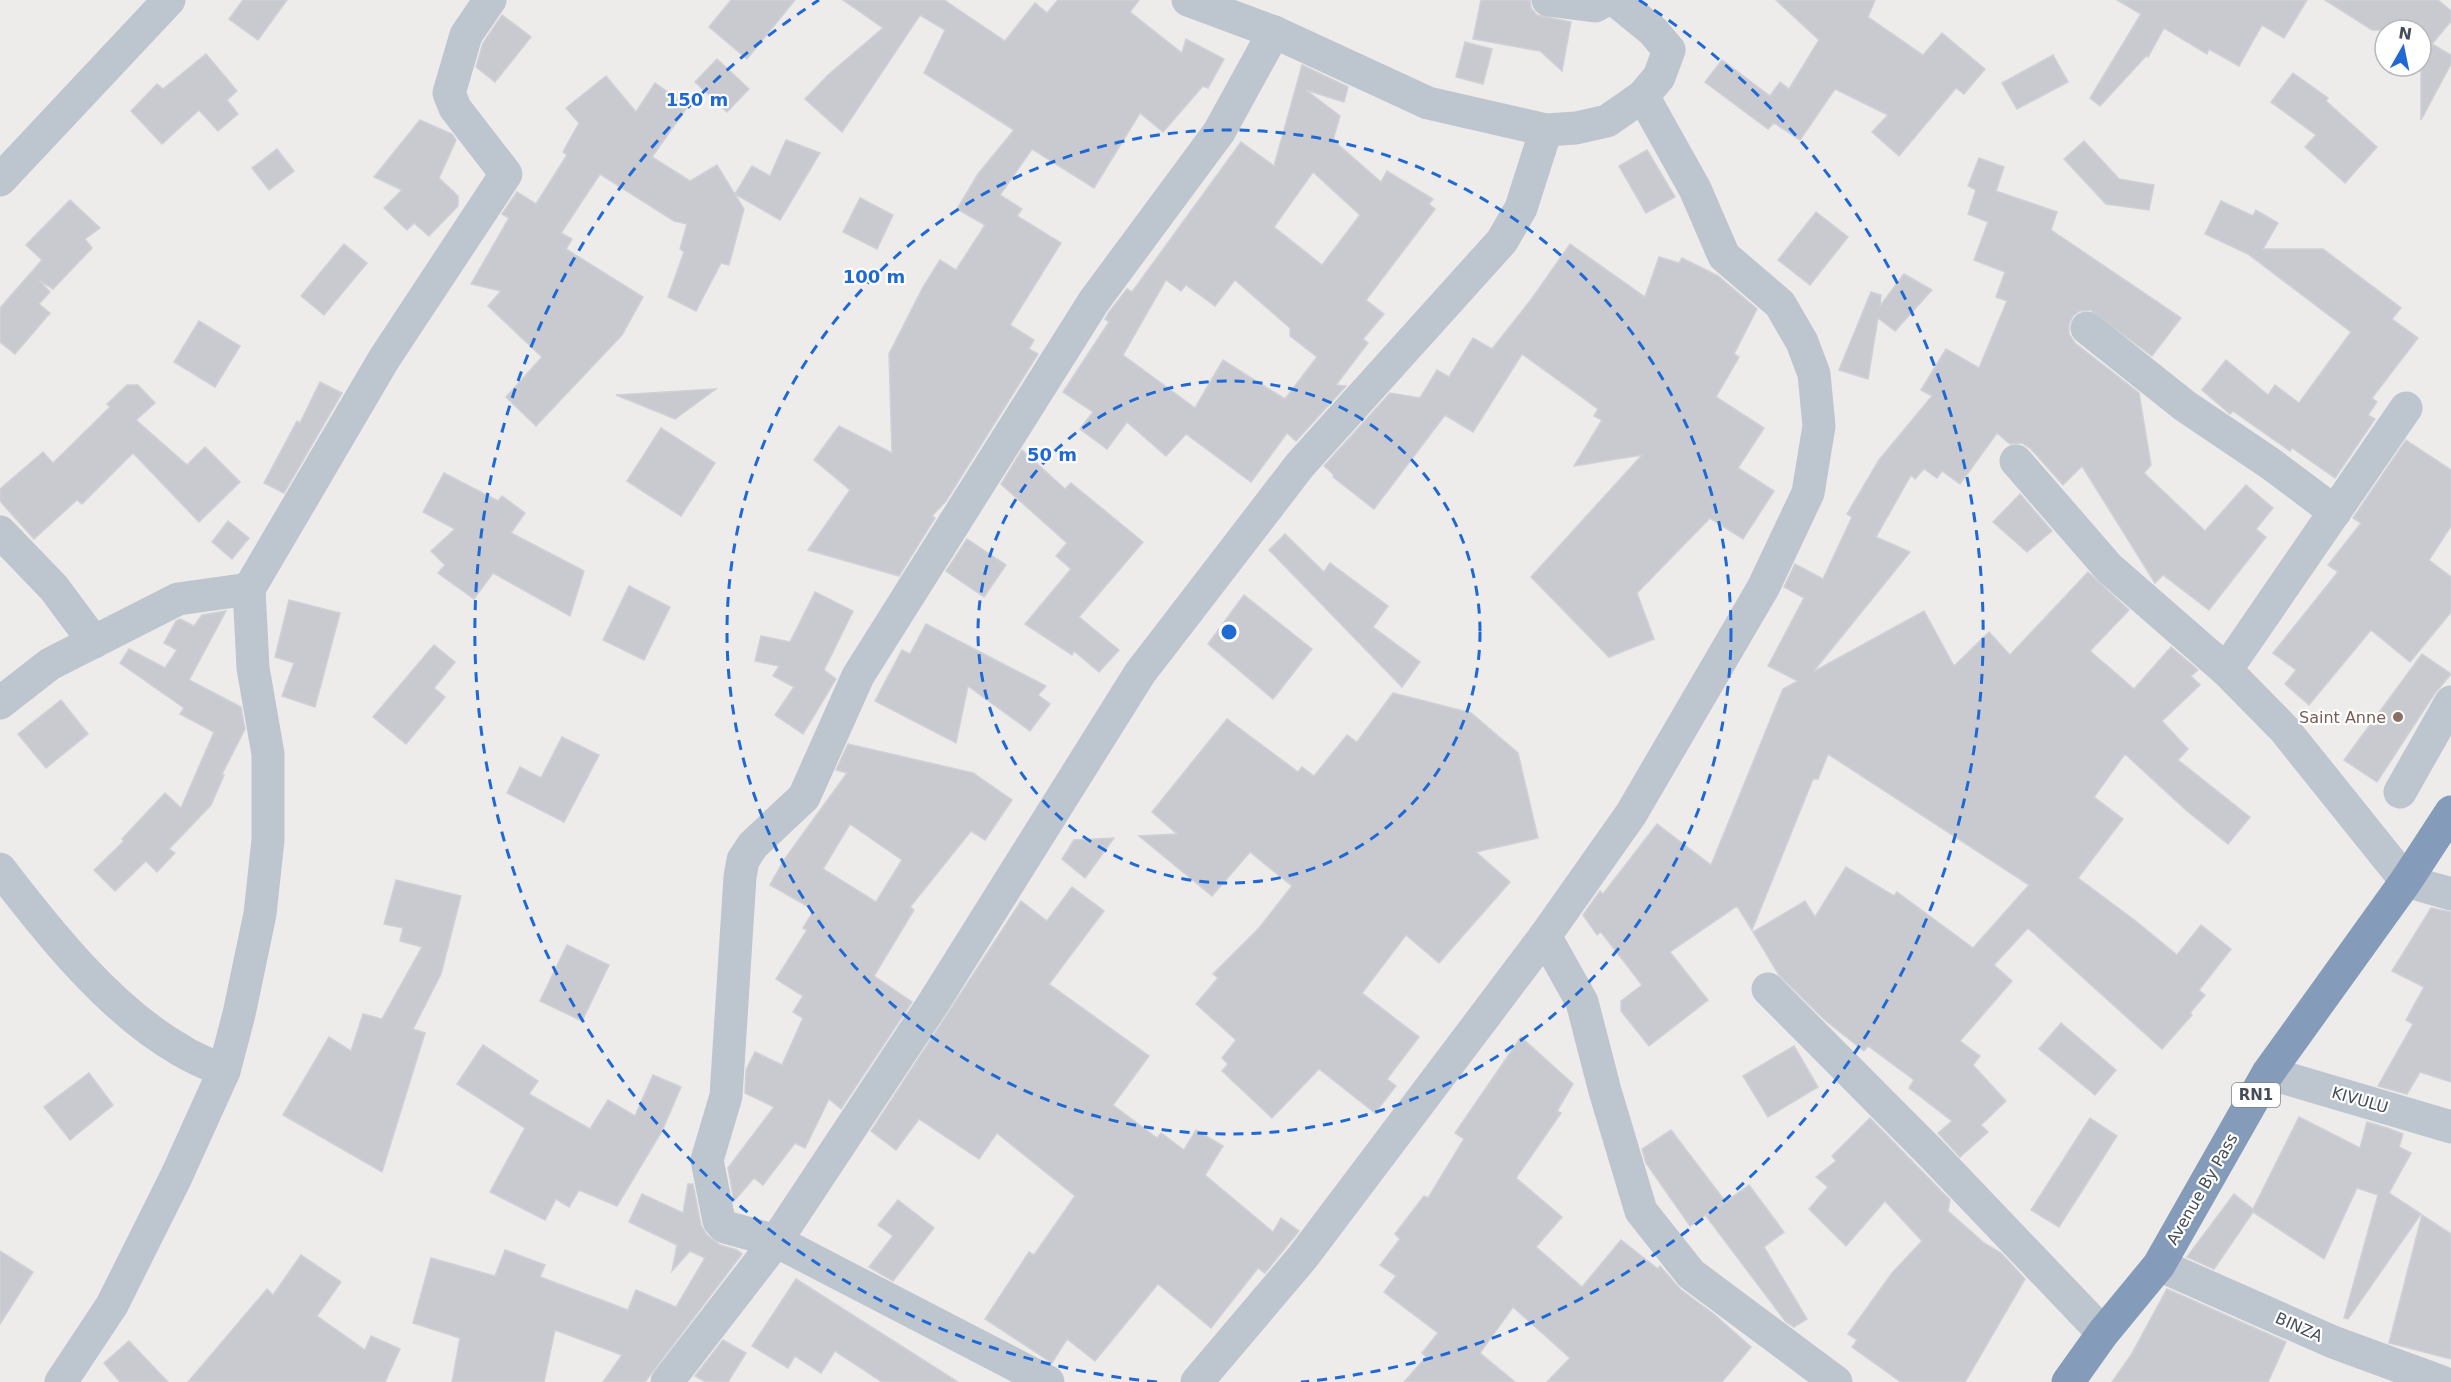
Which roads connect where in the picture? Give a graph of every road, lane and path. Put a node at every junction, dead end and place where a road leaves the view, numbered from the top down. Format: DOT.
graph roads {
  1 [pos="169,0"];
  2 [pos="490,0"];
  3 [pos="1188,0"];
  4 [pos="1548,0"];
  5 [pos="1605,0"];
  6 [pos="1615,0"];
  7 [pos="1274,32"];
  8 [pos="1643,96"];
  9 [pos="1546,130"];
  10 [pos="0,180"];
  11 [pos="2086,328"];
  12 [pos="2406,408"];
  13 [pos="2016,461"];
  14 [pos="2335,512"];
  15 [pos="0,532"];
  16 [pos="249,589"];
  17 [pos="94,642"];
  18 [pos="2226,670"];
  19 [pos="2451,702"];
  20 [pos="0,703"];
  21 [pos="2400,792"];
  22 [pos="2451,812"];
  23 [pos="0,869"];
  24 [pos="2406,882"];
  25 [pos="2451,894"];
  26 [pos="1545,936"];
  27 [pos="1768,989"];
  28 [pos="224,1071"];
  29 [pos="2268,1073"];
  30 [pos="2451,1127"];
  31 [pos="776,1241"];
  32 [pos="2158,1265"];
  33 [pos="2103,1333"];
  34 [pos="61,1382"];
  35 [pos="667,1382"];
  36 [pos="1048,1382"];
  37 [pos="1197,1382"];
  38 [pos="1836,1382"];
  39 [pos="2068,1382"];
  40 [pos="2442,1382"];
  1 -- 10 [label="street"];
  2 -- 16 [label="street"];
  3 -- 7 [label="street"];
  4 -- 5 [label="street"];
  6 -- 8 [label="street"];
  7 -- 9 [label="street"];
  7 -- 31 [label="street"];
  8 -- 9 [label="street"];
  8 -- 26 [label="street"];
  9 -- 31 [label="street"];
  11 -- 14 [label="street"];
  12 -- 14 [label="street"];
  13 -- 18 [label="street"];
  14 -- 18 [label="street"];
  15 -- 17 [label="street"];
  16 -- 17 [label="street"];
  16 -- 28 [label="street"];
  17 -- 20 [label="street"];
  18 -- 24 [label="street"];
  19 -- 21 [label="street"];
  22 -- 24 [label="highway, Avenue By Pass / RN1"];
  23 -- 28 [label="street"];
  24 -- 25 [label="street"];
  24 -- 29 [label="highway, Avenue By Pass / RN1"];
  26 -- 37 [label="street"];
  26 -- 38 [label="street"];
  27 -- 33 [label="street"];
  28 -- 34 [label="street"];
  29 -- 30 [label="street, KIVULU"];
  29 -- 32 [label="highway, Avenue By Pass / RN1"];
  31 -- 35 [label="street"];
  31 -- 36 [label="street"];
  32 -- 33 [label="highway, Avenue By Pass / RN1"];
  32 -- 40 [label="street, BINZA"];
  33 -- 39 [label="highway, Avenue By Pass / RN1"];
}
